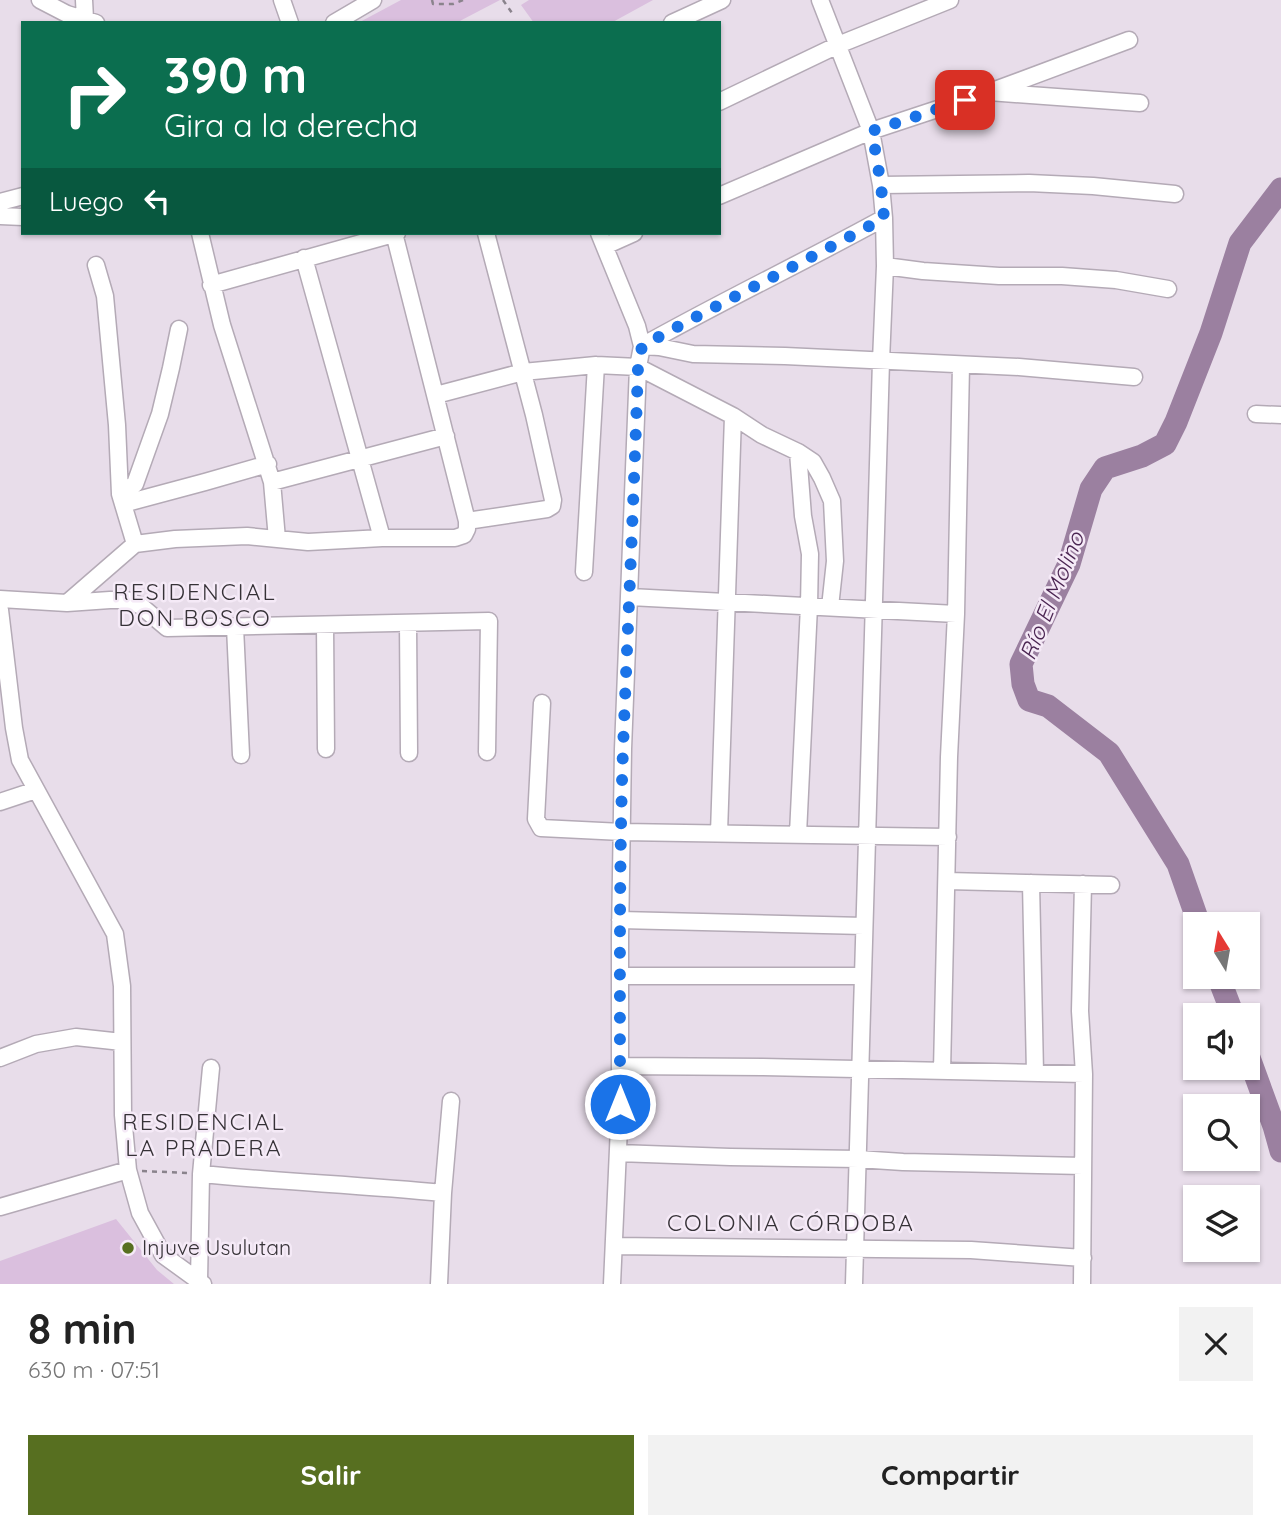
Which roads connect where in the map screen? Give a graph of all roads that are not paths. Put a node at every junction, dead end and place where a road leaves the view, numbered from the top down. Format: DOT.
graph roads {
  1 [pos="40,0"];
  2 [pos="84,0"];
  3 [pos="282,0"];
  4 [pos="373,0"];
  5 [pos="722,0"];
  6 [pos="820,0"];
  7 [pos="950,0"];
  8 [pos="90,21"];
  9 [pos="289,21"];
  10 [pos="337,21"];
  11 [pos="676,21"];
  12 [pos="1129,40"];
  13 [pos="838,45"];
  14 [pos="989,92"];
  15 [pos="721,101"];
  16 [pos="1140,103"];
  17 [pos="872,131"];
  18 [pos="881,185"];
  19 [pos="1175,194"];
  20 [pos="721,195"];
  21 [pos="21,197"];
  22 [pos="0,202"];
  23 [pos="0,216"];
  24 [pos="21,217"];
  25 [pos="884,218"];
  26 [pos="200,235"];
  27 [pos="388,235"];
  28 [pos="396,235"];
  29 [pos="487,235"];
  30 [pos="625,235"];
  31 [pos="602,240"];
  32 [pos="304,258"];
  33 [pos="96,265"];
  34 [pos="885,266"];
  35 [pos="211,285"];
  36 [pos="1168,289"];
  37 [pos="178,329"];
  38 [pos="642,346"];
  39 [pos="881,361"];
  40 [pos="596,365"];
  41 [pos="961,365"];
  42 [pos="638,367"];
  43 [pos="523,372"];
  44 [pos="1134,377"];
  45 [pos="436,395"];
  46 [pos="1256,414"];
  47 [pos="1281,415"];
  48 [pos="733,416"];
  49 [pos="446,436"];
  50 [pos="798,452"];
  51 [pos="360,458"];
  52 [pos="268,464"];
  53 [pos="272,482"];
  54 [pos="122,499"];
  55 [pos="467,521"];
  56 [pos="382,538"];
  57 [pos="277,539"];
  58 [pos="135,544"];
  59 [pos="584,572"];
  60 [pos="630,597"];
  61 [pos="0,598"];
  62 [pos="726,602"];
  63 [pos="67,603"];
  64 [pos="809,606"];
  65 [pos="830,607"];
  66 [pos="0,610"];
  67 [pos="874,610"];
  68 [pos="956,614"];
  69 [pos="408,623"];
  70 [pos="325,625"];
  71 [pos="235,627"];
  72 [pos="542,703"];
  73 [pos="326,749"];
  74 [pos="487,752"];
  75 [pos="409,753"];
  76 [pos="241,755"];
  77 [pos="36,790"];
  78 [pos="0,802"];
  79 [pos="622,832"];
  80 [pos="719,833"];
  81 [pos="798,834"];
  82 [pos="867,835"];
  83 [pos="948,837"];
  84 [pos="947,881"];
  85 [pos="1031,883"];
  86 [pos="1083,884"];
  87 [pos="1111,885"];
  88 [pos="620,920"];
  89 [pos="864,926"];
  90 [pos="620,975"];
  91 [pos="863,975"];
  92 [pos="122,1042"];
  93 [pos="0,1058"];
  94 [pos="620,1066"];
  95 [pos="211,1068"];
  96 [pos="860,1069"];
  97 [pos="942,1071"];
  98 [pos="1035,1073"];
  99 [pos="1084,1073"];
  100 [pos="451,1101"];
  101 [pos="618,1153"];
  102 [pos="858,1159"];
  103 [pos="1083,1166"];
  104 [pos="128,1170"];
  105 [pos="201,1174"];
  106 [pos="443,1193"];
  107 [pos="0,1207"];
  108 [pos="614,1246"];
  109 [pos="855,1248"];
  110 [pos="1083,1258"];
  111 [pos="201,1283"];
  112 [pos="439,1284"];
  113 [pos="612,1284"];
  114 [pos="854,1284"];
  115 [pos="1082,1284"];
  1 -- 8 [label="street"];
  2 -- 8 [label="street"];
  3 -- 9 [label="street"];
  4 -- 10 [label="street"];
  5 -- 11 [label="street"];
  6 -- 13 [label="street"];
  7 -- 13 [label="street"];
  12 -- 14 [label="street"];
  13 -- 15 [label="street"];
  13 -- 17 [label="street"];
  14 -- 16 [label="street"];
  14 -- 17 [label="street"];
  17 -- 18 [label="street"];
  17 -- 20 [label="street"];
  18 -- 19 [label="street"];
  18 -- 25 [label="street"];
  21 -- 22 [label="street"];
  23 -- 24 [label="street"];
  25 -- 34 [label="street"];
  25 -- 38 [label="street"];
  26 -- 35 [label="street"];
  27 -- 32 [label="street"];
  28 -- 45 [label="street"];
  29 -- 43 [label="street"];
  30 -- 31 [label="street"];
  31 -- 38 [label="street"];
  32 -- 35 [label="street"];
  32 -- 51 [label="street"];
  33 -- 54 [label="street"];
  34 -- 36 [label="street"];
  34 -- 39 [label="street"];
  35 -- 52 [label="street"];
  37 -- 54 [label="street"];
  38 -- 39 [label="street"];
  38 -- 42 [label="street"];
  39 -- 41 [label="street"];
  39 -- 67 [label="street"];
  40 -- 42 [label="street"];
  40 -- 43 [label="street"];
  40 -- 59 [label="street"];
  41 -- 44 [label="street"];
  41 -- 68 [label="street"];
  42 -- 48 [label="street"];
  42 -- 60 [label="street"];
  43 -- 45 [label="street"];
  43 -- 55 [label="street"];
  45 -- 49 [label="street"];
  46 -- 47 [label="street"];
  48 -- 50 [label="street"];
  48 -- 62 [label="street"];
  49 -- 51 [label="street"];
  49 -- 55 [label="street"];
  50 -- 64 [label="street"];
  50 -- 65 [label="street"];
  51 -- 53 [label="street"];
  51 -- 56 [label="street"];
  52 -- 53 [label="street"];
  52 -- 54 [label="street"];
  53 -- 57 [label="street"];
  54 -- 58 [label="street"];
  55 -- 56 [label="street"];
  56 -- 57 [label="street"];
  57 -- 58 [label="street"];
  58 -- 63 [label="street"];
  60 -- 62 [label="street"];
  60 -- 79 [label="street"];
  61 -- 63 [label="street"];
  62 -- 64 [label="street"];
  62 -- 80 [label="street"];
  63 -- 71 [label="street"];
  64 -- 65 [label="street"];
  64 -- 81 [label="street"];
  65 -- 67 [label="street"];
  66 -- 77 [label="street"];
  67 -- 68 [label="street"];
  67 -- 82 [label="street"];
  68 -- 83 [label="street"];
  69 -- 70 [label="street"];
  69 -- 74 [label="street"];
  69 -- 75 [label="street"];
  70 -- 71 [label="street"];
  70 -- 73 [label="street"];
  71 -- 76 [label="street"];
  72 -- 79 [label="street"];
  77 -- 78 [label="street"];
  77 -- 92 [label="street"];
  79 -- 80 [label="street"];
  79 -- 88 [label="street"];
  80 -- 81 [label="street"];
  81 -- 82 [label="street"];
  82 -- 83 [label="street"];
  82 -- 89 [label="street"];
  83 -- 84 [label="street"];
  84 -- 85 [label="street"];
  84 -- 97 [label="street"];
  85 -- 86 [label="street"];
  85 -- 98 [label="street"];
  86 -- 87 [label="street"];
  86 -- 99 [label="street"];
  88 -- 89 [label="street"];
  88 -- 90 [label="street"];
  89 -- 91 [label="street"];
  90 -- 91 [label="street"];
  90 -- 94 [label="street"];
  91 -- 96 [label="street"];
  92 -- 93 [label="street"];
  92 -- 104 [label="street"];
  94 -- 96 [label="street"];
  94 -- 101 [label="street"];
  95 -- 105 [label="street"];
  96 -- 97 [label="street"];
  96 -- 102 [label="street"];
  97 -- 98 [label="street"];
  98 -- 99 [label="street"];
  99 -- 103 [label="street"];
  100 -- 106 [label="street"];
  101 -- 102 [label="street"];
  101 -- 108 [label="street"];
  102 -- 103 [label="street"];
  102 -- 109 [label="street"];
  103 -- 110 [label="street"];
  104 -- 107 [label="street"];
  104 -- 111 [label="street"];
  105 -- 106 [label="street"];
  105 -- 111 [label="street"];
  106 -- 112 [label="street"];
  108 -- 109 [label="street"];
  108 -- 113 [label="street"];
  109 -- 110 [label="street"];
  109 -- 114 [label="street"];
  110 -- 115 [label="street"];
}
